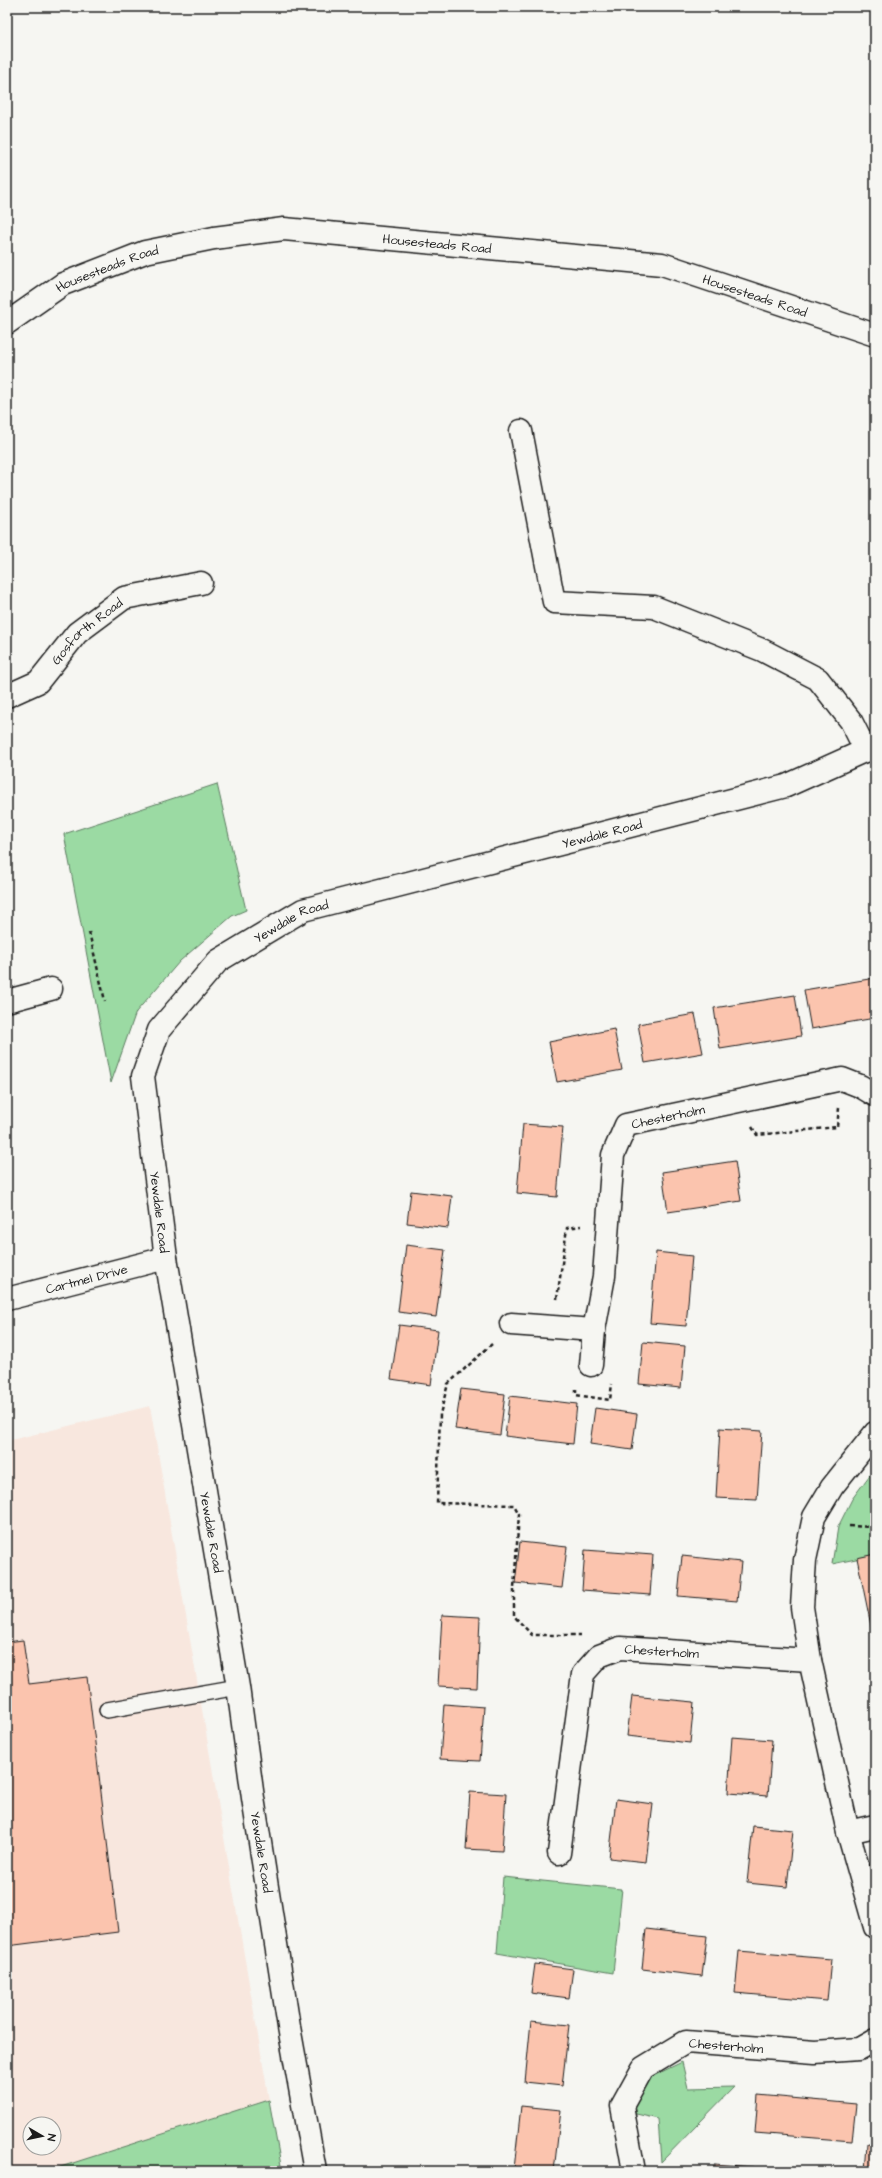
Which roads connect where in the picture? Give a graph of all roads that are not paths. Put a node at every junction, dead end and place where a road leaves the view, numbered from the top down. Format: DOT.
graph roads {
  1 [pos="7,324"];
  2 [pos="875,336"];
  3 [pos="521,431"];
  4 [pos="202,583"];
  5 [pos="7,696"];
  6 [pos="871,748"];
  7 [pos="51,989"];
  8 [pos="7,1001"];
  9 [pos="875,1095"];
  10 [pos="166,1258"];
  11 [pos="7,1299"];
  12 [pos="510,1324"];
  13 [pos="594,1330"];
  14 [pos="590,1365"];
  15 [pos="875,1433"];
  16 [pos="810,1660"];
  17 [pos="238,1687"];
  18 [pos="107,1710"];
  19 [pos="875,1826"];
  20 [pos="848,1832"];
  21 [pos="558,1853"];
  22 [pos="875,1927"];
  23 [pos="875,2040"];
  24 [pos="315,2171"];
  25 [pos="634,2171"];
  1 -- 2 [label="street, Housesteads Road"];
  3 -- 6 [label="street"];
  4 -- 5 [label="street, Gosforth Road"];
  6 -- 10 [label="street, Yewdale Road"];
  7 -- 8 [label="street"];
  9 -- 13 [label="street, Chesterholm"];
  10 -- 11 [label="street, Cartmel Drive"];
  10 -- 17 [label="street, Yewdale Road"];
  12 -- 13 [label="street"];
  13 -- 14 [label="street, Chesterholm"];
  15 -- 16 [label="street"];
  16 -- 20 [label="street"];
  16 -- 21 [label="street, Chesterholm"];
  17 -- 18 [label="lane"];
  17 -- 24 [label="street, Yewdale Road"];
  19 -- 20 [label="street"];
  20 -- 22 [label="street"];
  23 -- 25 [label="street, Chesterholm"];
}
